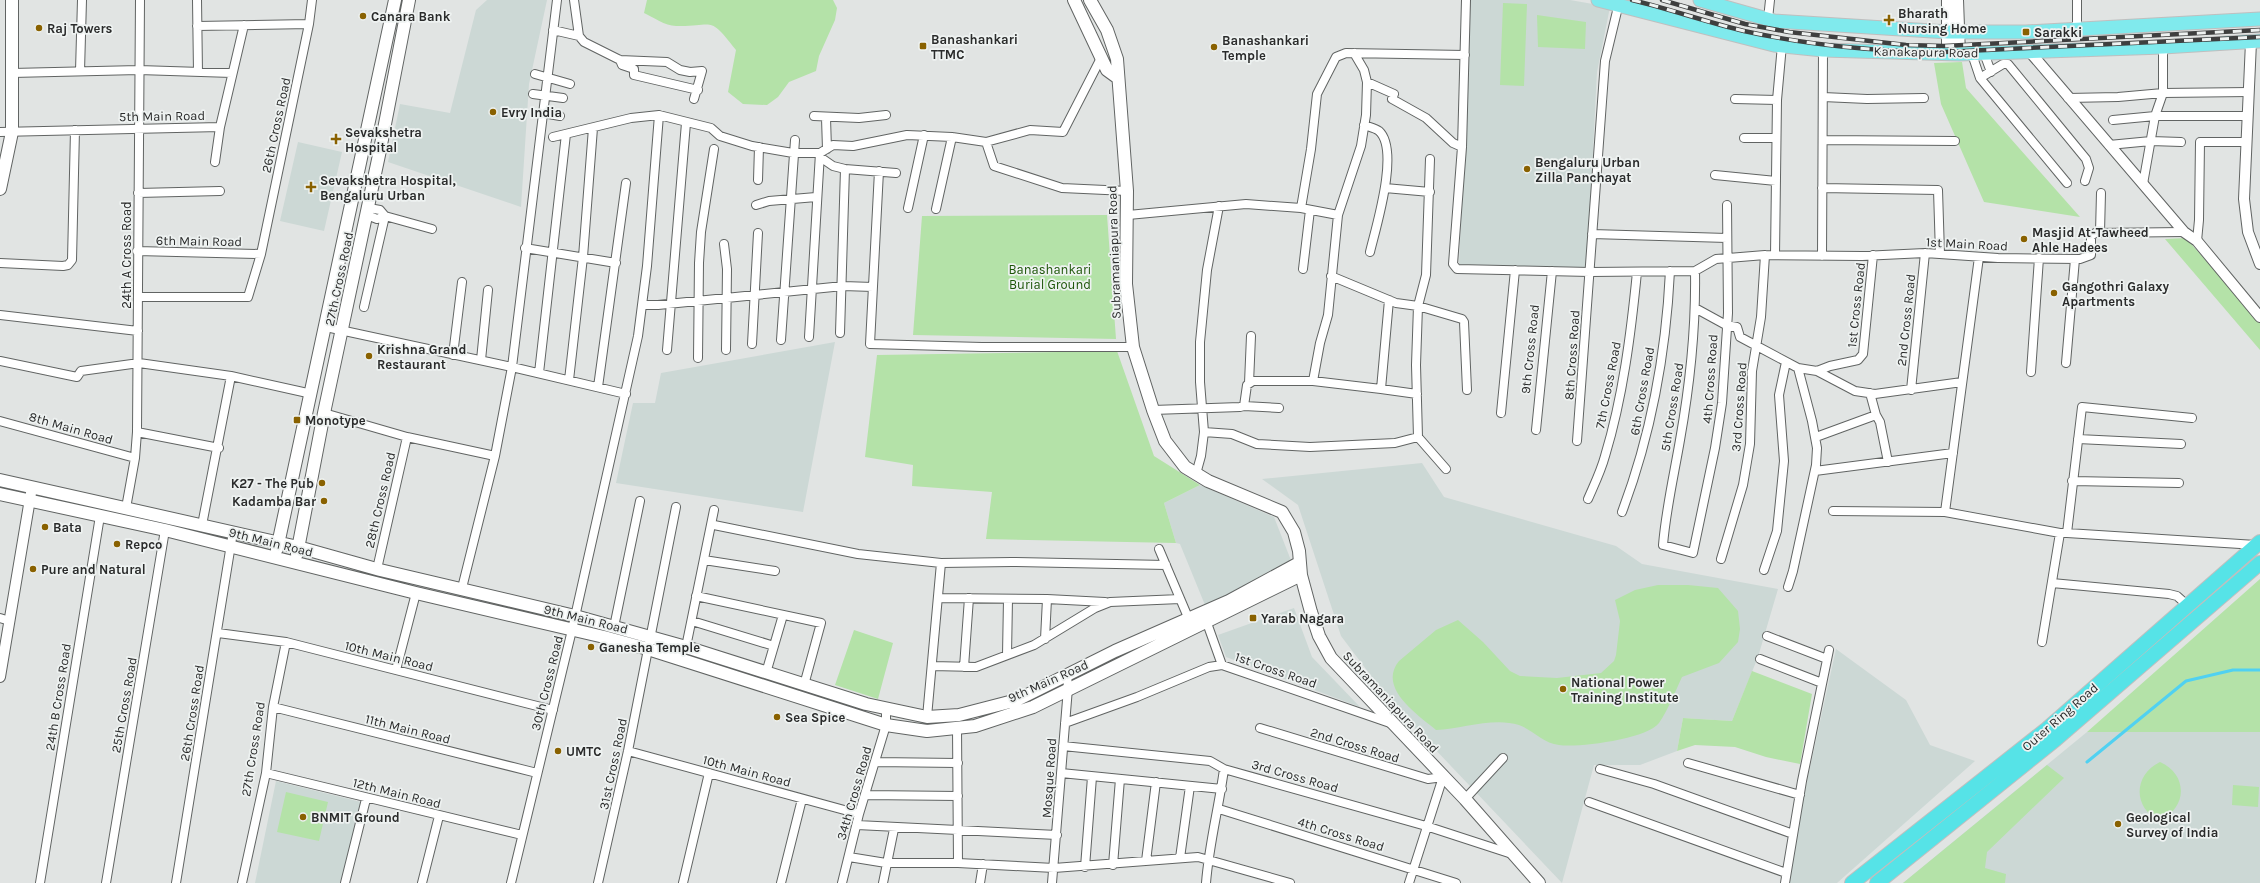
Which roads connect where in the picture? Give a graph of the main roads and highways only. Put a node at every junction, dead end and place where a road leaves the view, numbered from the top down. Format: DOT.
graph roads {
  1 [pos="12,0"];
  2 [pos="395,0"];
  3 [pos="409,0"];
  4 [pos="1074,0"];
  5 [pos="1090,0"];
  6 [pos="1598,0"];
  7 [pos="1700,0"];
  8 [pos="1948,0"];
  9 [pos="1957,0"];
  10 [pos="1619,2"];
  11 [pos="2260,19"];
  12 [pos="1953,32"];
  13 [pos="2255,41"];
  14 [pos="1966,54"];
  15 [pos="1118,78"];
  16 [pos="6,132"];
  17 [pos="0,189"];
  18 [pos="0,480"];
  19 [pos="0,494"];
  20 [pos="279,542"];
  21 [pos="2258,543"];
  22 [pos="298,547"];
  23 [pos="275,558"];
  24 [pos="296,563"];
  25 [pos="2260,563"];
  26 [pos="1300,569"];
  27 [pos="1191,624"];
  28 [pos="649,643"];
  29 [pos="1540,883"];
  30 [pos="1852,883"];
  31 [pos="1876,883"];
  1 -- 16 [label="main road"];
  2 -- 20 [label="main road, 27th Cross Road"];
  3 -- 22 [label="main road, 27th Cross Road"];
  4 -- 15 [label="main road"];
  5 -- 15 [label="main road, Subramaniapura Road"];
  6 -- 10 [label="main road, Kanakapura Road"];
  7 -- 12 [label="main road, Kanakapura Road"];
  8 -- 12 [label="main road"];
  9 -- 12 [label="main road"];
  10 -- 14 [label="main road, Kanakapura Road"];
  11 -- 12 [label="main road, Kanakapura Road"];
  12 -- 14 [label="main road"];
  13 -- 14 [label="main road, Kanakapura Road"];
  15 -- 26 [label="main road, Subramaniapura Road"];
  16 -- 17 [label="main road"];
  18 -- 20 [label="main road, 9th Main Road"];
  19 -- 23 [label="main road, 9th Main Road"];
  20 -- 22 [label="main road, 9th Main Road"];
  20 -- 23 [label="main road, 27th Cross Road"];
  21 -- 30 [label="highway, Outer Ring Road"];
  22 -- 24 [label="main road, 27th Cross Road"];
  22 -- 28 [label="main road, 9th Main Road"];
  23 -- 24 [label="main road, 9th Main Road"];
  24 -- 28 [label="main road, 9th Main Road"];
  25 -- 31 [label="highway, Outer Ring Road"];
  26 -- 27 [label="main road, 9th Main Road"];
  26 -- 27 [label="main road, 9th Main Road"];
  26 -- 29 [label="main road, Subramaniapura Road"];
  27 -- 28 [label="main road, 9th Main Road"];
  27 -- 28 [label="main road, 9th Main Road"];
}
